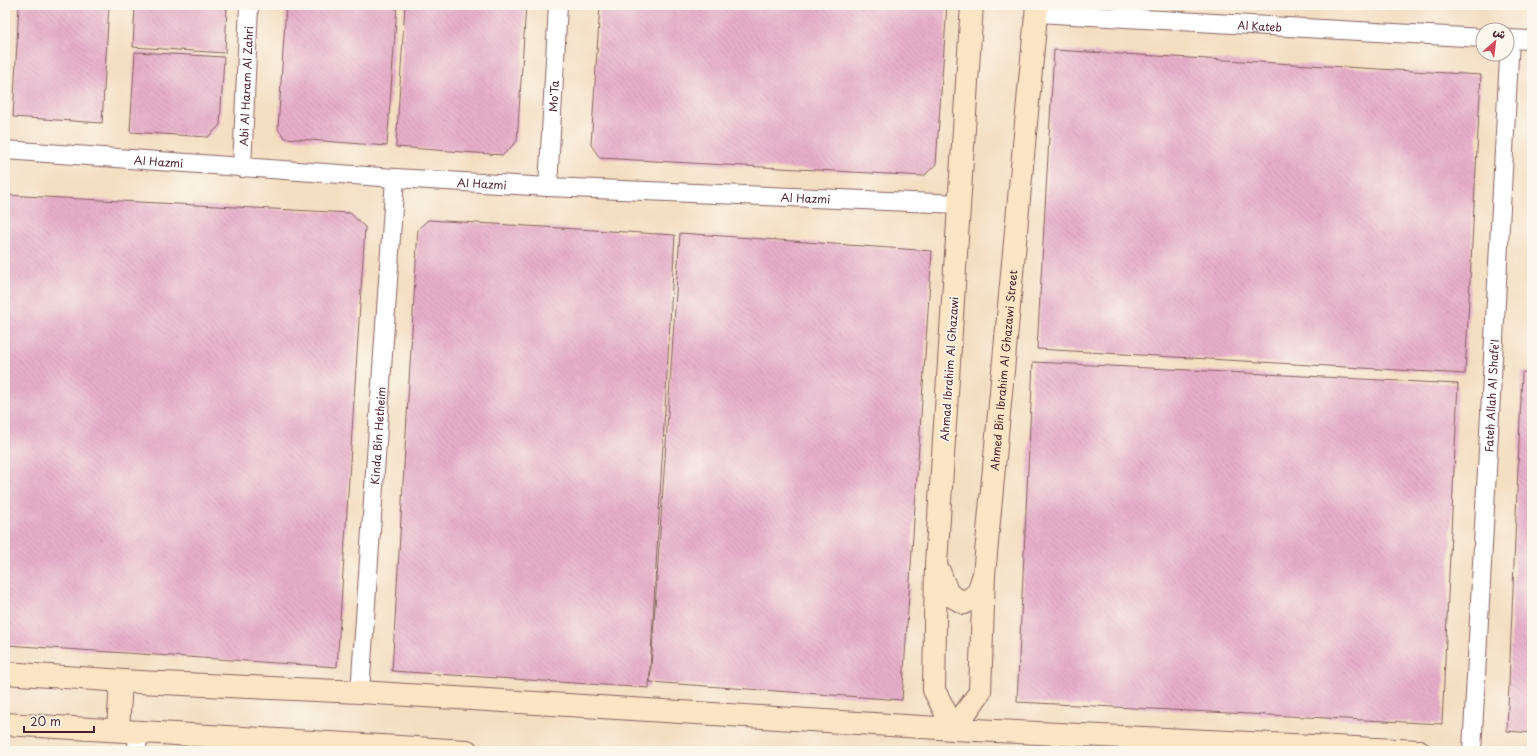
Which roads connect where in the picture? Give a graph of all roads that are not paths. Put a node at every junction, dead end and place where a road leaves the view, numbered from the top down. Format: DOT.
graph roads {
  1 [pos="249,5"];
  2 [pos="558,5"];
  3 [pos="972,5"];
  4 [pos="1037,9"];
  5 [pos="1475,37"];
  6 [pos="1515,39"];
  7 [pos="1532,40"];
  8 [pos="1508,62"];
  9 [pos="5,150"];
  10 [pos="242,168"];
  11 [pos="395,178"];
  12 [pos="548,187"];
  13 [pos="960,204"];
  14 [pos="936,564"];
  15 [pos="984,575"];
  16 [pos="5,673"];
  17 [pos="121,681"];
  18 [pos="360,692"];
  19 [pos="5,724"];
  20 [pos="954,729"];
  21 [pos="131,737"];
  22 [pos="467,751"];
  23 [pos="1419,751"];
  24 [pos="1472,751"];
  1 -- 10 [label="street, Abi Al Haram Al Zahri"];
  2 -- 12 [label="street, Mo'Ta"];
  3 -- 13 [label="street, Ahmad Ibrahim Al Ghazawi"];
  4 -- 5 [label="street, Al Kateb"];
  4 -- 15 [label="street, Ahmed Bin Ibrahim Al Ghazawi Street"];
  6 -- 7 [label="street"];
  8 -- 24 [label="street, Fateh Allah Al Shafe'I"];
  9 -- 10 [label="street, Al Hazmi"];
  10 -- 11 [label="street, Al Hazmi"];
  11 -- 12 [label="street, Al Hazmi"];
  11 -- 18 [label="street, Kinda Bin Hetheim"];
  12 -- 13 [label="street, Al Hazmi"];
  13 -- 14 [label="street, Ahmad Ibrahim Al Ghazawi"];
  14 -- 15 [label="street"];
  14 -- 20 [label="street, Ahmad Ibrahim Al Ghazawi"];
  15 -- 20 [label="street, Ahmed Bin Ibrahim Al Ghazawi Street"];
  16 -- 17 [label="street"];
  17 -- 18 [label="street"];
  17 -- 21 [label="street"];
  18 -- 20 [label="street"];
  19 -- 21 [label="street"];
  20 -- 23 [label="street"];
  21 -- 22 [label="street"];
}
